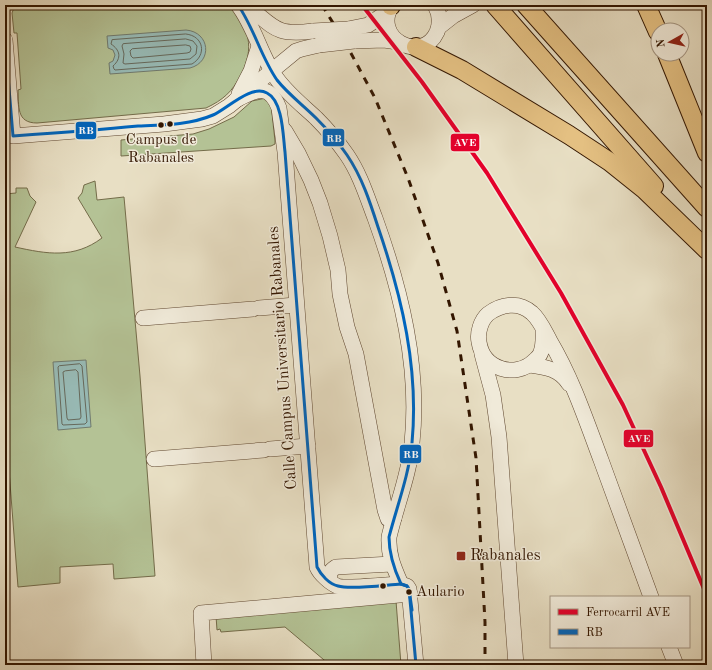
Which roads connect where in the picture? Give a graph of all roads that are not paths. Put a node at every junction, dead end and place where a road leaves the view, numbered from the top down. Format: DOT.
graph roads {
  1 [pos="238,5"];
  2 [pos="246,5"];
  3 [pos="495,5"];
  4 [pos="526,5"];
  5 [pos="646,5"];
  6 [pos="391,7"];
  7 [pos="469,7"];
  8 [pos="436,8"];
  9 [pos="257,11"];
  10 [pos="654,22"];
  11 [pos="439,27"];
  12 [pos="351,35"];
  13 [pos="5,40"];
  14 [pos="398,42"];
  15 [pos="259,46"];
  16 [pos="416,47"];
  17 [pos="670,62"];
  18 [pos="271,71"];
  19 [pos="236,100"];
  20 [pos="297,102"];
  21 [pos="282,123"];
  22 [pos="707,153"];
  23 [pos="707,208"];
  24 [pos="707,246"];
  25 [pos="707,250"];
  26 [pos="296,305"];
  27 [pos="143,318"];
  28 [pos="543,328"];
  29 [pos="478,342"];
  30 [pos="530,365"];
  31 [pos="583,411"];
  32 [pos="308,446"];
  33 [pos="154,459"];
  34 [pos="394,518"];
  35 [pos="392,564"];
  36 [pos="330,580"];
  37 [pos="406,589"];
  38 [pos="651,596"];
  39 [pos="669,648"];
  40 [pos="204,665"];
  41 [pos="416,665"];
  42 [pos="516,665"];
  43 [pos="676,665"];
  1 -- 15 [label="street"];
  2 -- 9 [label="street"];
  3 -- 24 [label="main road"];
  4 -- 23 [label="main road"];
  5 -- 10 [label="main road"];
  6 -- 12 [label="street"];
  6 -- 14 [label="street"];
  7 -- 8 [label="street"];
  7 -- 11 [label="street"];
  8 -- 11 [label="street"];
  9 -- 12 [label="street, bridge"];
  11 -- 16 [label="street"];
  12 -- 14 [label="street"];
  12 -- 18 [label="street, Calle Campus Universitario Rabanales, bridge"];
  13 -- 19 [label="street, Calle Campus Universitario Rabanales"];
  14 -- 16 [label="street"];
  15 -- 18 [label="street"];
  15 -- 19 [label="street, Calle Campus Universitario Rabanales"];
  16 -- 25 [label="main road"];
  17 -- 22 [label="main road"];
  18 -- 19 [label="street, Calle Campus Universitario Rabanales"];
  18 -- 20 [label="street"];
  19 -- 21 [label="street, Calle Campus Universitario Rabanales"];
  20 -- 21 [label="street"];
  20 -- 34 [label="street"];
  21 -- 26 [label="street, Calle Campus Universitario Rabanales"];
  21 -- 34 [label="street, Calle Campus Universitario Rabanales"];
  26 -- 27 [label="street"];
  26 -- 32 [label="street, Calle Campus Universitario Rabanales"];
  28 -- 29 [label="street"];
  28 -- 30 [label="street"];
  28 -- 31 [label="street"];
  29 -- 30 [label="street"];
  29 -- 42 [label="street"];
  30 -- 31 [label="street"];
  31 -- 38 [label="street"];
  32 -- 33 [label="street"];
  32 -- 36 [label="street, Calle Campus Universitario Rabanales"];
  34 -- 35 [label="street"];
  35 -- 36 [label="street"];
  35 -- 37 [label="street"];
  36 -- 37 [label="street, Calle Campus Universitario Rabanales"];
  37 -- 40 [label="street"];
  37 -- 41 [label="street"];
  39 -- 43 [label="street"];
}
